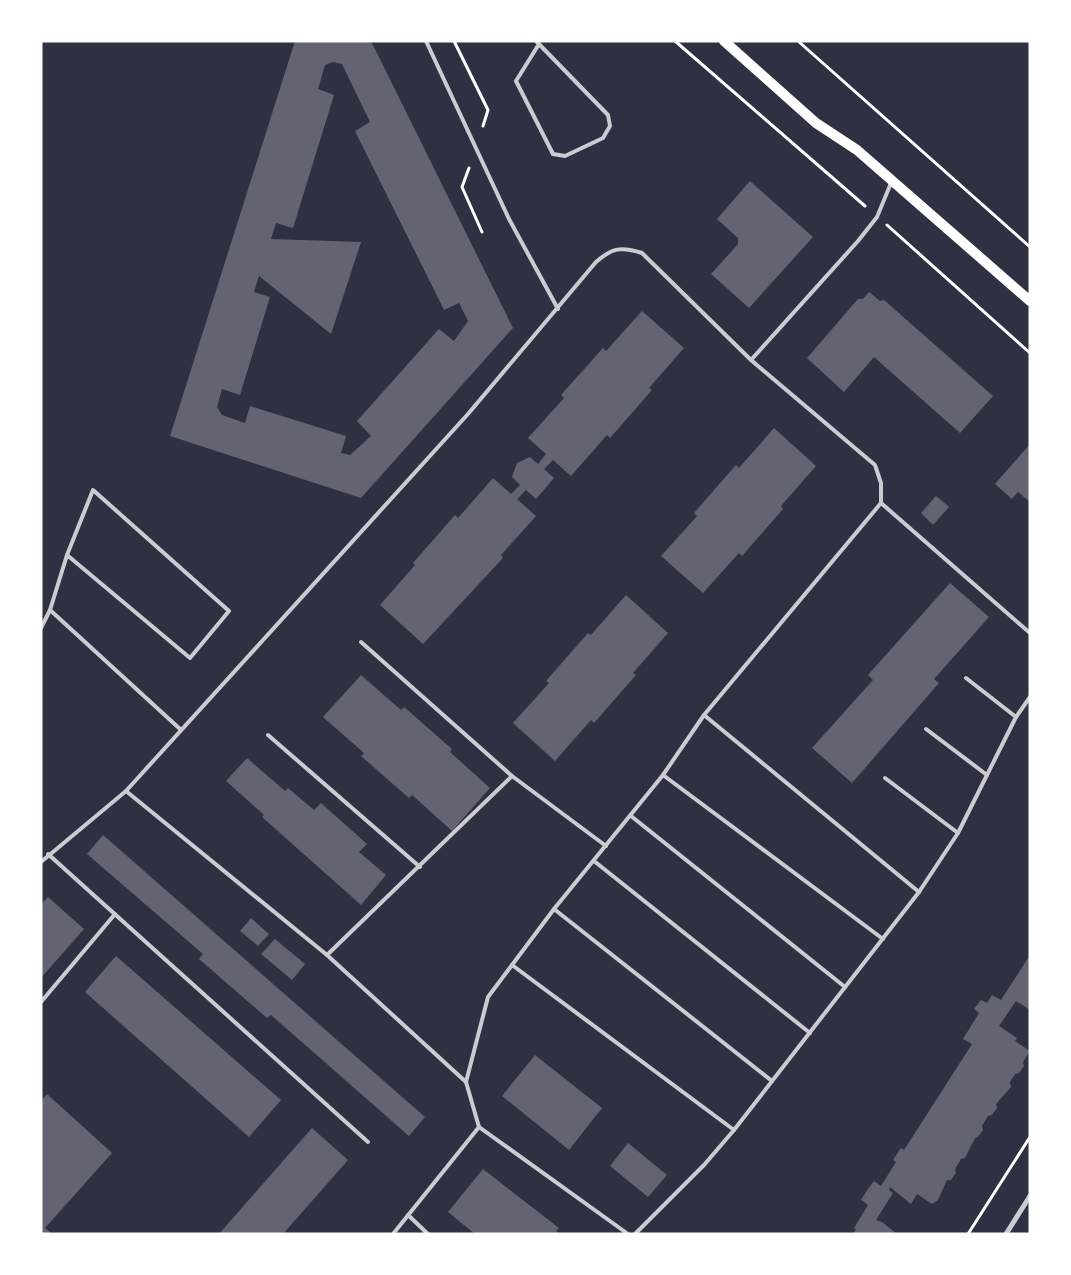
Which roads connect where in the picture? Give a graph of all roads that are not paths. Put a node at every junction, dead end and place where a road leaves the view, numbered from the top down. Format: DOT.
graph roads {
  1 [pos="426,41"];
  2 [pos="724,41"];
  3 [pos="538,43"];
  4 [pos="892,181"];
  5 [pos="1030,301"];
  6 [pos="558,309"];
  7 [pos="751,360"];
  8 [pos="880,503"];
  9 [pos="67,555"];
  10 [pos="50,610"];
  11 [pos="41,628"];
  12 [pos="1030,633"];
  13 [pos="361,642"];
  14 [pos="966,678"];
  15 [pos="1030,697"];
  16 [pos="704,715"];
  17 [pos="1016,717"];
  18 [pos="180,729"];
  19 [pos="926,729"];
  20 [pos="268,736"];
  21 [pos="663,775"];
  22 [pos="987,775"];
  23 [pos="512,776"];
  24 [pos="885,778"];
  25 [pos="126,791"];
  26 [pos="631,816"];
  27 [pos="958,833"];
  28 [pos="606,846"];
  29 [pos="48,854"];
  30 [pos="594,861"];
  31 [pos="41,862"];
  32 [pos="420,866"];
  33 [pos="919,892"];
  34 [pos="554,909"];
  35 [pos="115,914"];
  36 [pos="883,938"];
  37 [pos="327,955"];
  38 [pos="512,965"];
  39 [pos="845,987"];
  40 [pos="41,1002"];
  41 [pos="810,1033"];
  42 [pos="772,1081"];
  43 [pos="466,1082"];
  44 [pos="479,1127"];
  45 [pos="734,1130"];
  46 [pos="368,1142"];
  47 [pos="1030,1196"];
  48 [pos="408,1215"];
  49 [pos="393,1234"];
  50 [pos="428,1234"];
  51 [pos="628,1234"];
  52 [pos="635,1234"];
  53 [pos="1006,1234"];
  1 -- 6 [label="lane"];
  2 -- 4 [label="main road"];
  3 -- 3 [label="lane"];
  4 -- 5 [label="main road"];
  4 -- 7 [label="lane"];
  6 -- 7 [label="lane"];
  6 -- 18 [label="lane"];
  7 -- 8 [label="lane"];
  8 -- 12 [label="lane"];
  8 -- 16 [label="lane"];
  9 -- 9 [label="lane"];
  9 -- 10 [label="lane"];
  10 -- 11 [label="lane"];
  10 -- 18 [label="lane"];
  13 -- 23 [label="lane"];
  14 -- 17 [label="lane"];
  15 -- 17 [label="lane"];
  16 -- 21 [label="lane"];
  16 -- 33 [label="lane"];
  17 -- 22 [label="lane"];
  18 -- 25 [label="lane"];
  19 -- 22 [label="lane"];
  20 -- 32 [label="lane"];
  21 -- 26 [label="lane"];
  21 -- 36 [label="lane"];
  22 -- 27 [label="lane"];
  23 -- 28 [label="lane"];
  23 -- 32 [label="lane"];
  24 -- 27 [label="lane"];
  25 -- 29 [label="lane"];
  25 -- 37 [label="lane"];
  26 -- 28 [label="lane"];
  26 -- 39 [label="lane"];
  27 -- 33 [label="lane"];
  28 -- 30 [label="lane"];
  29 -- 31 [label="lane"];
  29 -- 35 [label="lane"];
  30 -- 34 [label="lane"];
  30 -- 41 [label="lane"];
  32 -- 37 [label="lane"];
  33 -- 36 [label="lane"];
  34 -- 38 [label="lane"];
  34 -- 42 [label="lane"];
  35 -- 40 [label="lane"];
  35 -- 46 [label="lane"];
  36 -- 39 [label="lane"];
  37 -- 43 [label="lane"];
  38 -- 43 [label="lane"];
  38 -- 45 [label="lane"];
  39 -- 41 [label="lane"];
  41 -- 42 [label="lane"];
  42 -- 45 [label="lane"];
  43 -- 44 [label="lane"];
  44 -- 48 [label="lane"];
  44 -- 51 [label="lane"];
  45 -- 52 [label="lane"];
  47 -- 53 [label="street"];
  48 -- 49 [label="lane"];
  48 -- 50 [label="lane"];
}
